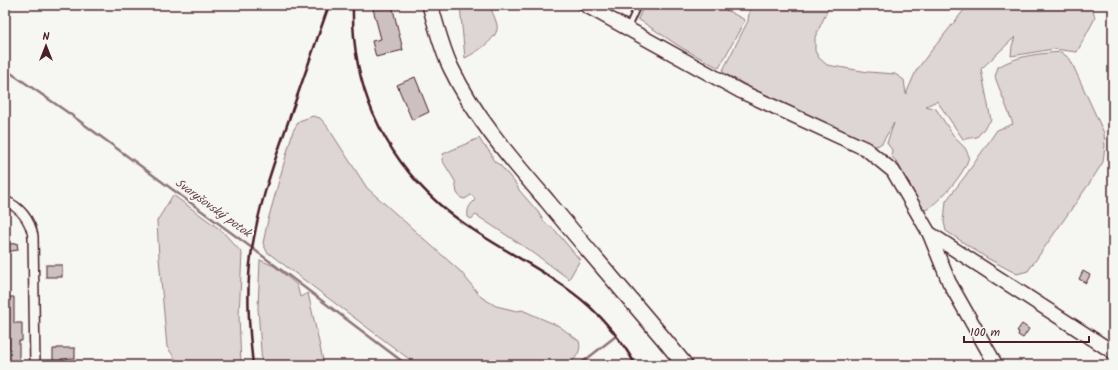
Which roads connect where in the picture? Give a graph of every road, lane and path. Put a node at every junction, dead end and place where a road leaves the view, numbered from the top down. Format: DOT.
graph roads {
  1 [pos="430,5"];
  2 [pos="586,5"];
  3 [pos="638,5"];
  4 [pos="628,28"];
  5 [pos="5,201"];
  6 [pos="929,233"];
  7 [pos="1113,352"];
  8 [pos="35,365"];
  9 [pos="685,365"];
  10 [pos="996,365"];
  1 -- 9 [label="main road"];
  2 -- 4 [label="street"];
  3 -- 4 [label="lane"];
  4 -- 6 [label="street"];
  5 -- 8 [label="street"];
  6 -- 7 [label="street"];
  6 -- 10 [label="street"];
}
